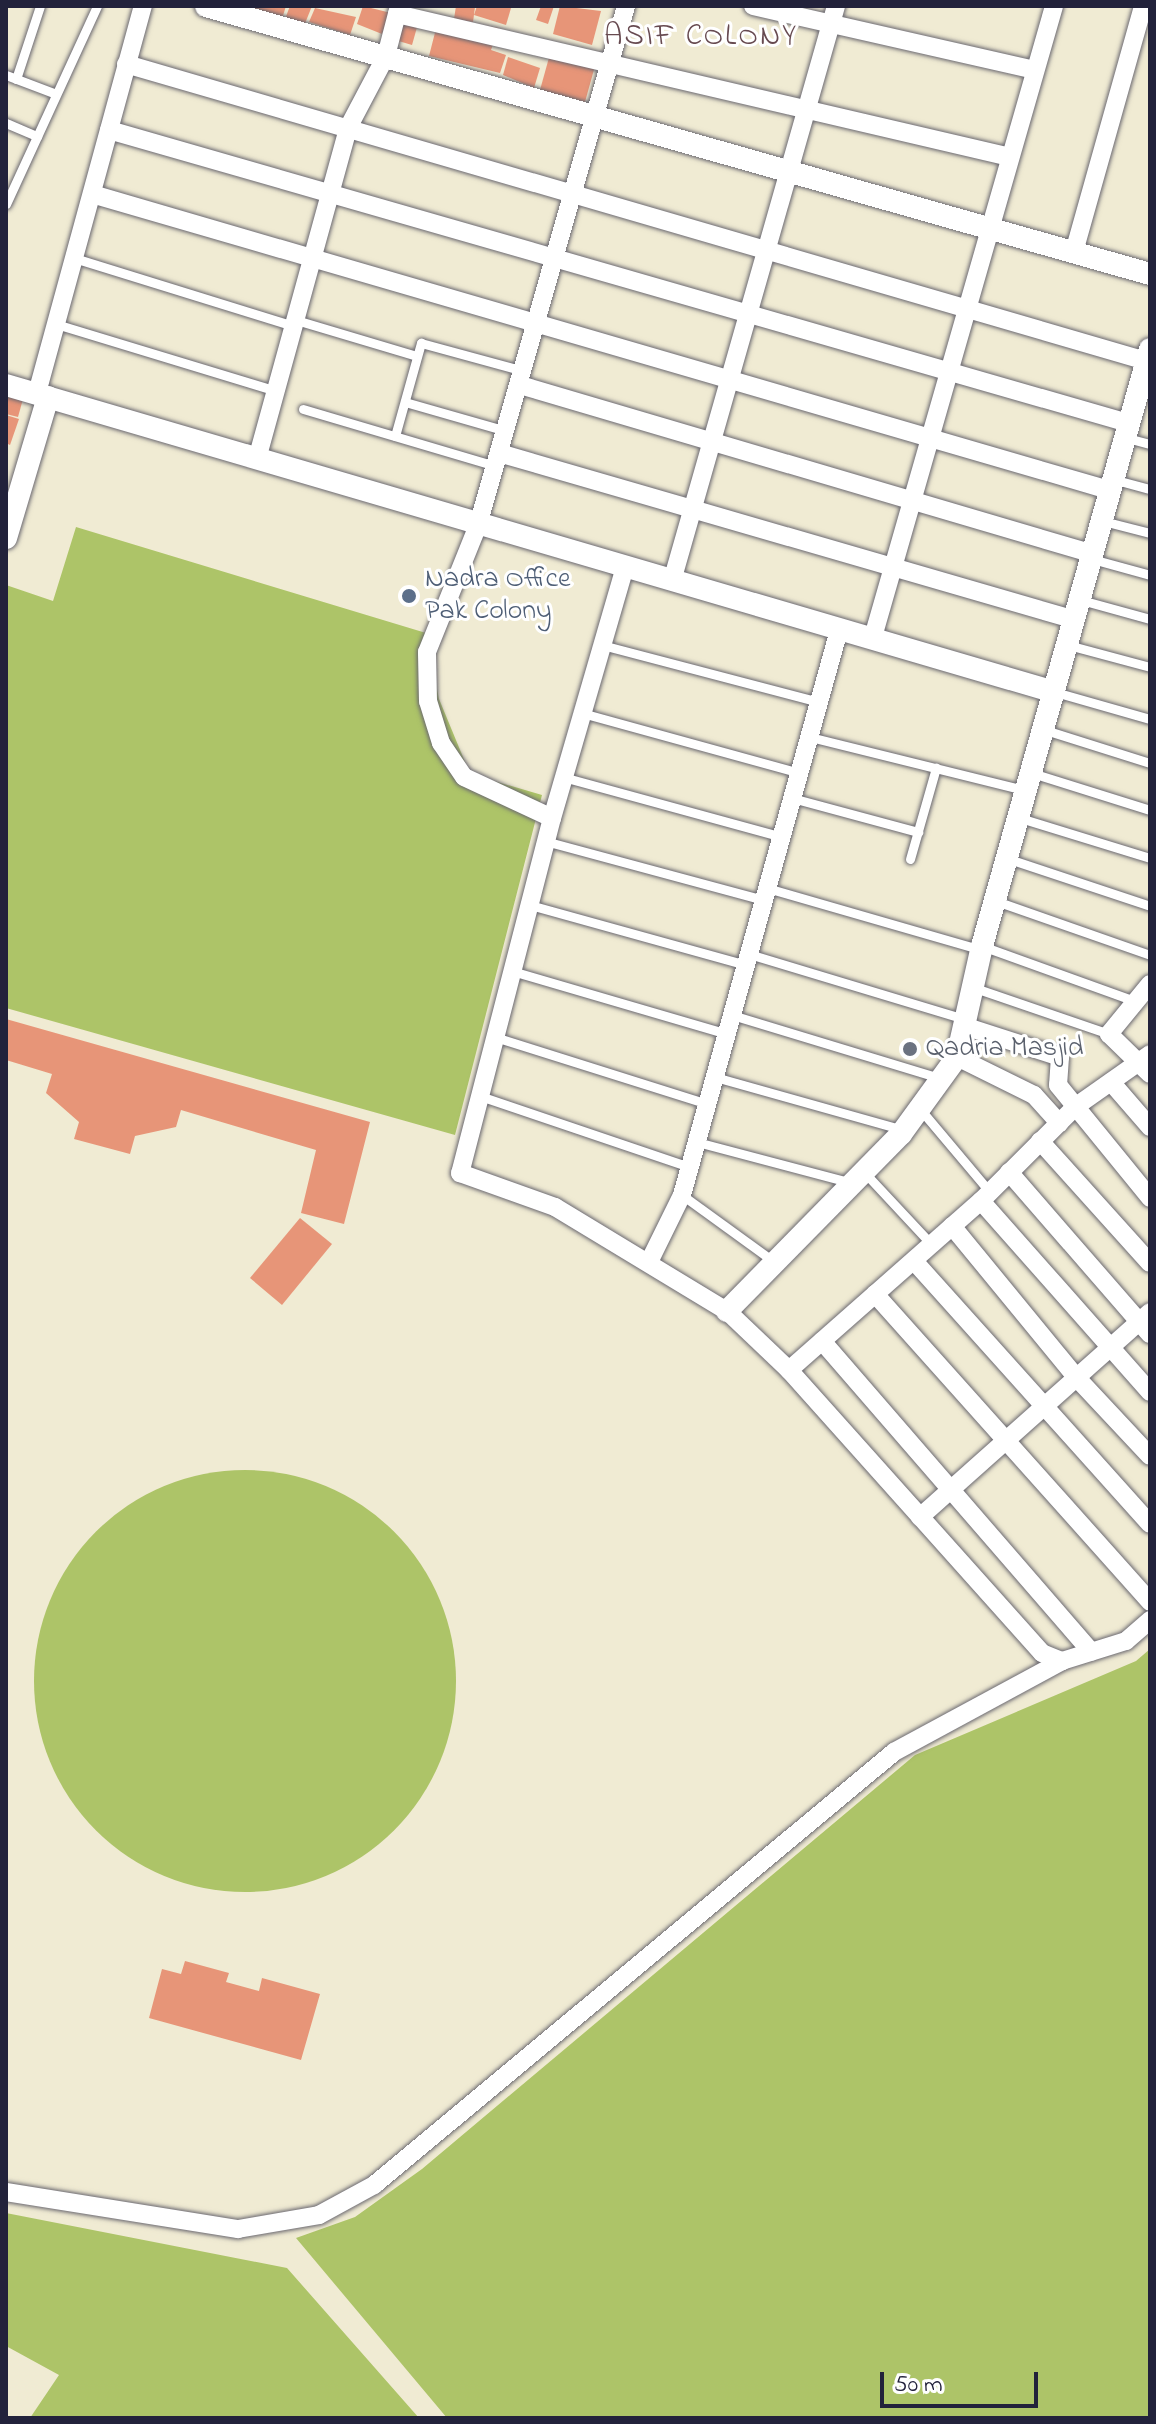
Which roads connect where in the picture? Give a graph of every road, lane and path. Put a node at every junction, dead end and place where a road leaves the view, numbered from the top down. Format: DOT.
graph roads {
  1 [pos="40,6"];
  2 [pos="97,6"];
  3 [pos="143,6"];
  4 [pos="206,6"];
  5 [pos="626,6"];
  6 [pos="753,6"];
  7 [pos="1054,6"];
  8 [pos="1143,6"];
  9 [pos="398,10"];
  10 [pos="833,15"];
  11 [pos="386,56"];
  12 [pos="126,64"];
  13 [pos="612,64"];
  14 [pos="1035,70"];
  15 [pos="11,77"];
  16 [pos="56,94"];
  17 [pos="804,109"];
  18 [pos="599,115"];
  19 [pos="6,123"];
  20 [pos="348,128"];
  21 [pos="109,130"];
  22 [pos="37,136"];
  23 [pos="1010,157"];
  24 [pos="788,170"];
  25 [pos="330,193"];
  26 [pos="575,193"];
  27 [pos="92,194"];
  28 [pos="6,204"];
  29 [pos="989,228"];
  30 [pos="768,249"];
  31 [pos="1074,252"];
  32 [pos="313,257"];
  33 [pos="74,258"];
  34 [pos="557,259"];
  35 [pos="1150,274"];
  36 [pos="966,308"];
  37 [pos="749,314"];
  38 [pos="538,321"];
  39 [pos="295,323"];
  40 [pos="56,324"];
  41 [pos="1149,354"];
  42 [pos="417,356"];
  43 [pos="949,371"];
  44 [pos="522,378"];
  45 [pos="731,378"];
  46 [pos="6,385"];
  47 [pos="276,391"];
  48 [pos="42,395"];
  49 [pos="1143,396"];
  50 [pos="405,402"];
  51 [pos="303,409"];
  52 [pos="1126,430"];
  53 [pos="506,431"];
  54 [pos="395,436"];
  55 [pos="930,437"];
  56 [pos="713,442"];
  57 [pos="1150,444"];
  58 [pos="257,459"];
  59 [pos="497,459"];
  60 [pos="1111,484"];
  61 [pos="1150,489"];
  62 [pos="912,500"];
  63 [pos="693,511"];
  64 [pos="1100,520"];
  65 [pos="478,525"];
  66 [pos="1150,533"];
  67 [pos="6,538"];
  68 [pos="1090,555"];
  69 [pos="625,567"];
  70 [pos="893,570"];
  71 [pos="1150,575"];
  72 [pos="672,581"];
  73 [pos="1075,609"];
  74 [pos="1150,619"];
  75 [pos="839,630"];
  76 [pos="873,637"];
  77 [pos="1065,644"];
  78 [pos="602,645"];
  79 [pos="1150,667"];
  80 [pos="1051,691"];
  81 [pos="819,702"];
  82 [pos="582,713"];
  83 [pos="1150,719"];
  84 [pos="1042,729"];
  85 [pos="810,737"];
  86 [pos="1150,763"];
  87 [pos="936,768"];
  88 [pos="800,773"];
  89 [pos="563,777"];
  90 [pos="1030,782"];
  91 [pos="792,798"];
  92 [pos="1150,810"];
  93 [pos="552,818"];
  94 [pos="1020,818"];
  95 [pos="918,832"];
  96 [pos="782,837"];
  97 [pos="545,841"];
  98 [pos="1150,858"];
  99 [pos="910,859"];
  100 [pos="1009,859"];
  101 [pos="766,894"];
  102 [pos="996,901"];
  103 [pos="529,905"];
  104 [pos="1150,906"];
  105 [pos="981,948"];
  106 [pos="1150,955"];
  107 [pos="748,959"];
  108 [pos="512,971"];
  109 [pos="1150,984"];
  110 [pos="972,987"];
  111 [pos="1135,1001"];
  112 [pos="732,1015"];
  113 [pos="965,1022"];
  114 [pos="727,1034"];
  115 [pos="1109,1034"];
  116 [pos="495,1037"];
  117 [pos="957,1057"];
  118 [pos="1147,1063"];
  119 [pos="715,1077"];
  120 [pos="941,1079"];
  121 [pos="1111,1082"];
  122 [pos="480,1096"];
  123 [pos="708,1104"];
  124 [pos="1075,1107"];
  125 [pos="920,1109"];
  126 [pos="1059,1123"];
  127 [pos="1150,1127"];
  128 [pos="904,1130"];
  129 [pos="1040,1141"];
  130 [pos="697,1142"];
  131 [pos="690,1167"];
  132 [pos="1009,1172"];
  133 [pos="858,1178"];
  134 [pos="682,1195"];
  135 [pos="986,1196"];
  136 [pos="1150,1198"];
  137 [pos="952,1226"];
  138 [pos="932,1245"];
  139 [pos="650,1260"];
  140 [pos="914,1261"];
  141 [pos="775,1262"];
  142 [pos="1150,1263"];
  143 [pos="875,1294"];
  144 [pos="727,1311"];
  145 [pos="1146,1322"];
  146 [pos="822,1341"];
  147 [pos="1113,1349"];
  148 [pos="789,1370"];
  149 [pos="1076,1377"];
  150 [pos="1150,1392"];
  151 [pos="1045,1407"];
  152 [pos="1005,1443"];
  153 [pos="1150,1456"];
  154 [pos="950,1492"];
  155 [pos="920,1517"];
  156 [pos="1150,1524"];
  157 [pos="1150,1602"];
  158 [pos="1150,1620"];
  159 [pos="1091,1652"];
  160 [pos="1062,1661"];
  161 [pos="6,2192"];
  1 -- 15 [label="lane"];
  2 -- 16 [label="lane"];
  3 -- 12 [label="street"];
  4 -- 11 [label="street"];
  5 -- 13 [label="street"];
  6 -- 10 [label="street"];
  7 -- 14 [label="street"];
  8 -- 31 [label="street"];
  9 -- 11 [label="street"];
  9 -- 13 [label="street"];
  10 -- 14 [label="street"];
  10 -- 17 [label="street"];
  11 -- 18 [label="street"];
  11 -- 20 [label="street"];
  12 -- 20 [label="street"];
  12 -- 21 [label="street"];
  13 -- 17 [label="street"];
  13 -- 18 [label="street"];
  14 -- 23 [label="street"];
  15 -- 16 [label="lane"];
  16 -- 22 [label="lane"];
  17 -- 23 [label="street"];
  17 -- 24 [label="street"];
  18 -- 24 [label="street"];
  18 -- 26 [label="street"];
  19 -- 22 [label="lane"];
  20 -- 25 [label="street"];
  20 -- 26 [label="street"];
  21 -- 25 [label="street"];
  21 -- 27 [label="street"];
  22 -- 28 [label="lane"];
  23 -- 29 [label="street"];
  24 -- 29 [label="street"];
  24 -- 30 [label="street"];
  25 -- 32 [label="street"];
  25 -- 34 [label="street"];
  26 -- 30 [label="street"];
  26 -- 34 [label="street"];
  27 -- 32 [label="street"];
  27 -- 33 [label="street"];
  29 -- 31 [label="street"];
  29 -- 36 [label="street"];
  30 -- 36 [label="street"];
  30 -- 37 [label="street"];
  31 -- 35 [label="street"];
  32 -- 38 [label="street"];
  32 -- 39 [label="street"];
  33 -- 39 [label="lane"];
  33 -- 40 [label="street"];
  34 -- 37 [label="street"];
  34 -- 38 [label="street"];
  36 -- 41 [label="street"];
  36 -- 43 [label="street"];
  37 -- 43 [label="street"];
  37 -- 45 [label="street"];
  38 -- 44 [label="street"];
  38 -- 45 [label="street"];
  39 -- 42 [label="lane"];
  39 -- 47 [label="street"];
  40 -- 47 [label="lane"];
  40 -- 48 [label="street"];
  41 -- 49 [label="street"];
  42 -- 44 [label="lane"];
  42 -- 50 [label="lane"];
  43 -- 52 [label="street"];
  43 -- 55 [label="street"];
  44 -- 53 [label="street"];
  44 -- 56 [label="street"];
  45 -- 55 [label="street"];
  45 -- 56 [label="street"];
  46 -- 48 [label="street"];
  47 -- 58 [label="street"];
  48 -- 58 [label="street"];
  48 -- 67 [label="street"];
  49 -- 52 [label="street"];
  50 -- 53 [label="lane"];
  50 -- 54 [label="lane"];
  51 -- 54 [label="lane"];
  52 -- 57 [label="lane"];
  52 -- 60 [label="street"];
  53 -- 59 [label="street"];
  54 -- 59 [label="lane"];
  55 -- 60 [label="street"];
  55 -- 62 [label="street"];
  56 -- 62 [label="street"];
  56 -- 63 [label="street"];
  58 -- 65 [label="street"];
  59 -- 63 [label="street"];
  59 -- 65 [label="street"];
  60 -- 61 [label="lane"];
  60 -- 64 [label="street"];
  62 -- 68 [label="street"];
  62 -- 70 [label="street"];
  63 -- 70 [label="street"];
  63 -- 72 [label="street"];
  64 -- 66 [label="lane"];
  64 -- 68 [label="street"];
  65 -- 69 [label="street"];
  65 -- 93 [label="street"];
  68 -- 71 [label="lane"];
  68 -- 73 [label="street"];
  69 -- 72 [label="street"];
  69 -- 78 [label="street"];
  70 -- 73 [label="street"];
  70 -- 76 [label="street"];
  72 -- 75 [label="street"];
  73 -- 74 [label="lane"];
  73 -- 77 [label="street"];
  75 -- 76 [label="street"];
  75 -- 81 [label="street"];
  76 -- 80 [label="street"];
  77 -- 79 [label="lane"];
  77 -- 80 [label="street"];
  78 -- 81 [label="lane"];
  78 -- 82 [label="street"];
  80 -- 83 [label="lane"];
  80 -- 84 [label="street"];
  81 -- 85 [label="street"];
  82 -- 88 [label="lane"];
  82 -- 89 [label="street"];
  84 -- 86 [label="lane"];
  84 -- 90 [label="street"];
  85 -- 87 [label="lane"];
  85 -- 88 [label="street"];
  87 -- 90 [label="lane"];
  87 -- 95 [label="lane"];
  88 -- 91 [label="street"];
  89 -- 93 [label="street"];
  89 -- 96 [label="lane"];
  90 -- 92 [label="lane"];
  90 -- 94 [label="street"];
  91 -- 95 [label="lane"];
  91 -- 96 [label="street"];
  93 -- 97 [label="street"];
  94 -- 98 [label="lane"];
  94 -- 100 [label="street"];
  95 -- 99 [label="lane"];
  96 -- 101 [label="street"];
  97 -- 101 [label="lane"];
  97 -- 103 [label="street"];
  100 -- 102 [label="street"];
  100 -- 104 [label="lane"];
  101 -- 105 [label="lane"];
  101 -- 107 [label="street"];
  102 -- 105 [label="street"];
  102 -- 106 [label="lane"];
  103 -- 107 [label="lane"];
  103 -- 108 [label="street"];
  105 -- 110 [label="street"];
  105 -- 111 [label="lane"];
  107 -- 112 [label="street"];
  107 -- 113 [label="lane"];
  108 -- 114 [label="lane"];
  108 -- 116 [label="street"];
  109 -- 111 [label="street"];
  110 -- 113 [label="street"];
  110 -- 115 [label="lane"];
  111 -- 115 [label="street"];
  112 -- 114 [label="street"];
  112 -- 120 [label="lane"];
  113 -- 117 [label="street"];
  113 -- 124 [label="street"];
  114 -- 119 [label="street"];
  115 -- 118 [label="street"];
  116 -- 122 [label="street"];
  116 -- 123 [label="lane"];
  117 -- 120 [label="street"];
  117 -- 126 [label="street"];
  118 -- 121 [label="street"];
  119 -- 123 [label="street"];
  119 -- 128 [label="lane"];
  120 -- 125 [label="street"];
  121 -- 124 [label="street"];
  121 -- 127 [label="street"];
  122 -- 131 [label="lane"];
  122 -- 139 [label="street"];
  123 -- 130 [label="street"];
  124 -- 126 [label="street"];
  124 -- 136 [label="street"];
  125 -- 128 [label="street"];
  125 -- 135 [label="lane"];
  126 -- 129 [label="street"];
  128 -- 133 [label="street"];
  129 -- 132 [label="street"];
  129 -- 142 [label="street"];
  130 -- 131 [label="street"];
  130 -- 133 [label="lane"];
  131 -- 134 [label="street"];
  132 -- 135 [label="street"];
  132 -- 145 [label="street"];
  133 -- 138 [label="lane"];
  133 -- 141 [label="street"];
  134 -- 139 [label="street"];
  134 -- 141 [label="lane"];
  135 -- 137 [label="street"];
  135 -- 147 [label="street"];
  137 -- 138 [label="street"];
  137 -- 149 [label="street"];
  138 -- 140 [label="street"];
  139 -- 144 [label="street"];
  140 -- 143 [label="street"];
  140 -- 151 [label="street"];
  141 -- 144 [label="street"];
  143 -- 146 [label="street"];
  143 -- 152 [label="street"];
  144 -- 148 [label="street"];
  145 -- 147 [label="street"];
  146 -- 148 [label="street"];
  146 -- 154 [label="street"];
  147 -- 149 [label="street"];
  147 -- 150 [label="street"];
  148 -- 155 [label="street"];
  149 -- 151 [label="street"];
  149 -- 153 [label="street"];
  151 -- 152 [label="street"];
  151 -- 156 [label="street"];
  152 -- 154 [label="street"];
  152 -- 157 [label="street"];
  154 -- 155 [label="street"];
  154 -- 159 [label="street"];
  155 -- 160 [label="street"];
  158 -- 159 [label="street"];
  159 -- 160 [label="street"];
  160 -- 161 [label="street"];
}
